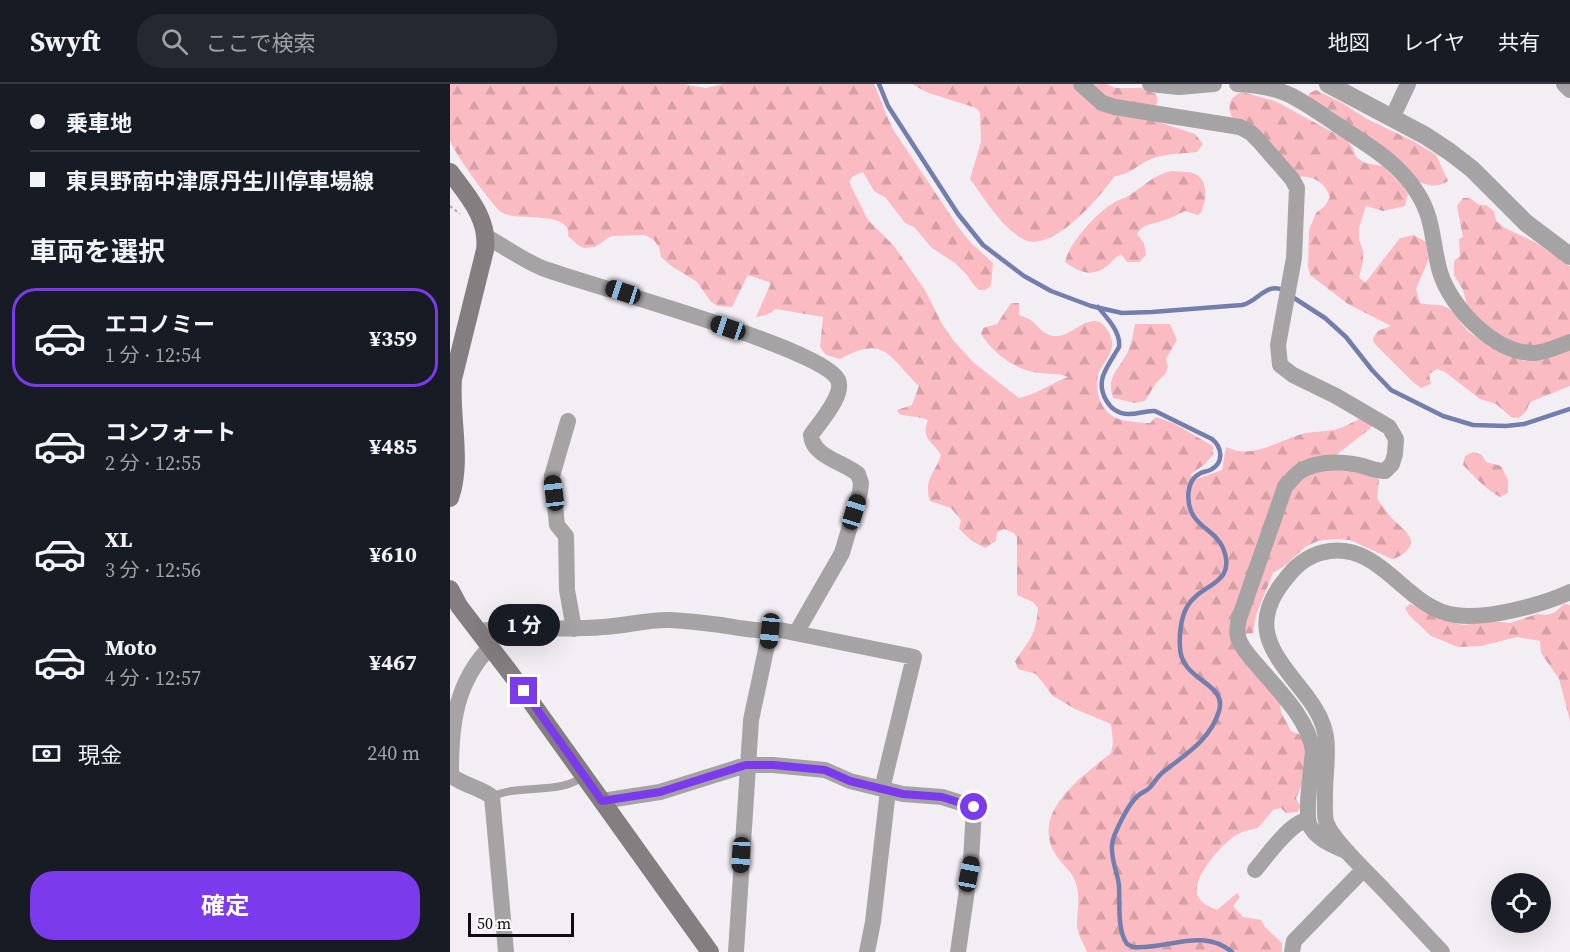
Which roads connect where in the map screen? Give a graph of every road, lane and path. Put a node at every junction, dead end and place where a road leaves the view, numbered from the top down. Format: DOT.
graph roads {
  1 [pos="1081,84"];
  2 [pos="1150,84"];
  3 [pos="1214,84"];
  4 [pos="1237,84"];
  5 [pos="1328,84"];
  6 [pos="1408,84"];
  7 [pos="1564,84"];
  8 [pos="1570,90"];
  9 [pos="1392,118"];
  10 [pos="450,172"];
  11 [pos="487,237"];
  12 [pos="1570,256"];
  13 [pos="1570,342"];
  14 [pos="568,421"];
  15 [pos="450,498"];
  16 [pos="450,590"];
  17 [pos="1570,592"];
  18 [pos="574,628"];
  19 [pos="480,631"];
  20 [pos="770,631"];
  21 [pos="796,633"];
  22 [pos="491,646"];
  23 [pos="746,765"];
  24 [pos="584,775"];
  25 [pos="885,789"];
  26 [pos="492,797"];
  27 [pos="602,801"];
  28 [pos="1308,820"];
  29 [pos="1348,852"];
  30 [pos="1255,870"];
  31 [pos="1364,870"];
  32 [pos="506,952"];
  33 [pos="710,952"];
  34 [pos="736,952"];
  35 [pos="867,952"];
  36 [pos="958,952"];
  37 [pos="1292,952"];
  38 [pos="1442,952"];
  1 -- 28 [label="street"];
  2 -- 3 [label="street"];
  4 -- 13 [label="street"];
  5 -- 9 [label="street"];
  6 -- 9 [label="street"];
  7 -- 8 [label="street"];
  9 -- 12 [label="street"];
  10 -- 11 [label="main road"];
  11 -- 15 [label="main road"];
  11 -- 21 [label="street"];
  14 -- 18 [label="street"];
  16 -- 19 [label="main road"];
  17 -- 29 [label="street"];
  18 -- 19 [label="street"];
  18 -- 20 [label="street"];
  19 -- 22 [label="main road"];
  20 -- 21 [label="street"];
  20 -- 23 [label="street"];
  21 -- 25 [label="street"];
  22 -- 24 [label="main road"];
  22 -- 26 [label="street"];
  23 -- 25 [label="street"];
  23 -- 27 [label="street"];
  23 -- 34 [label="street"];
  24 -- 26 [label="lane"];
  24 -- 27 [label="main road"];
  25 -- 35 [label="street"];
  25 -- 36 [label="street"];
  26 -- 32 [label="street"];
  27 -- 33 [label="main road"];
  28 -- 29 [label="street"];
  28 -- 30 [label="street"];
  29 -- 31 [label="street"];
  31 -- 37 [label="street"];
  31 -- 38 [label="street"];
}
